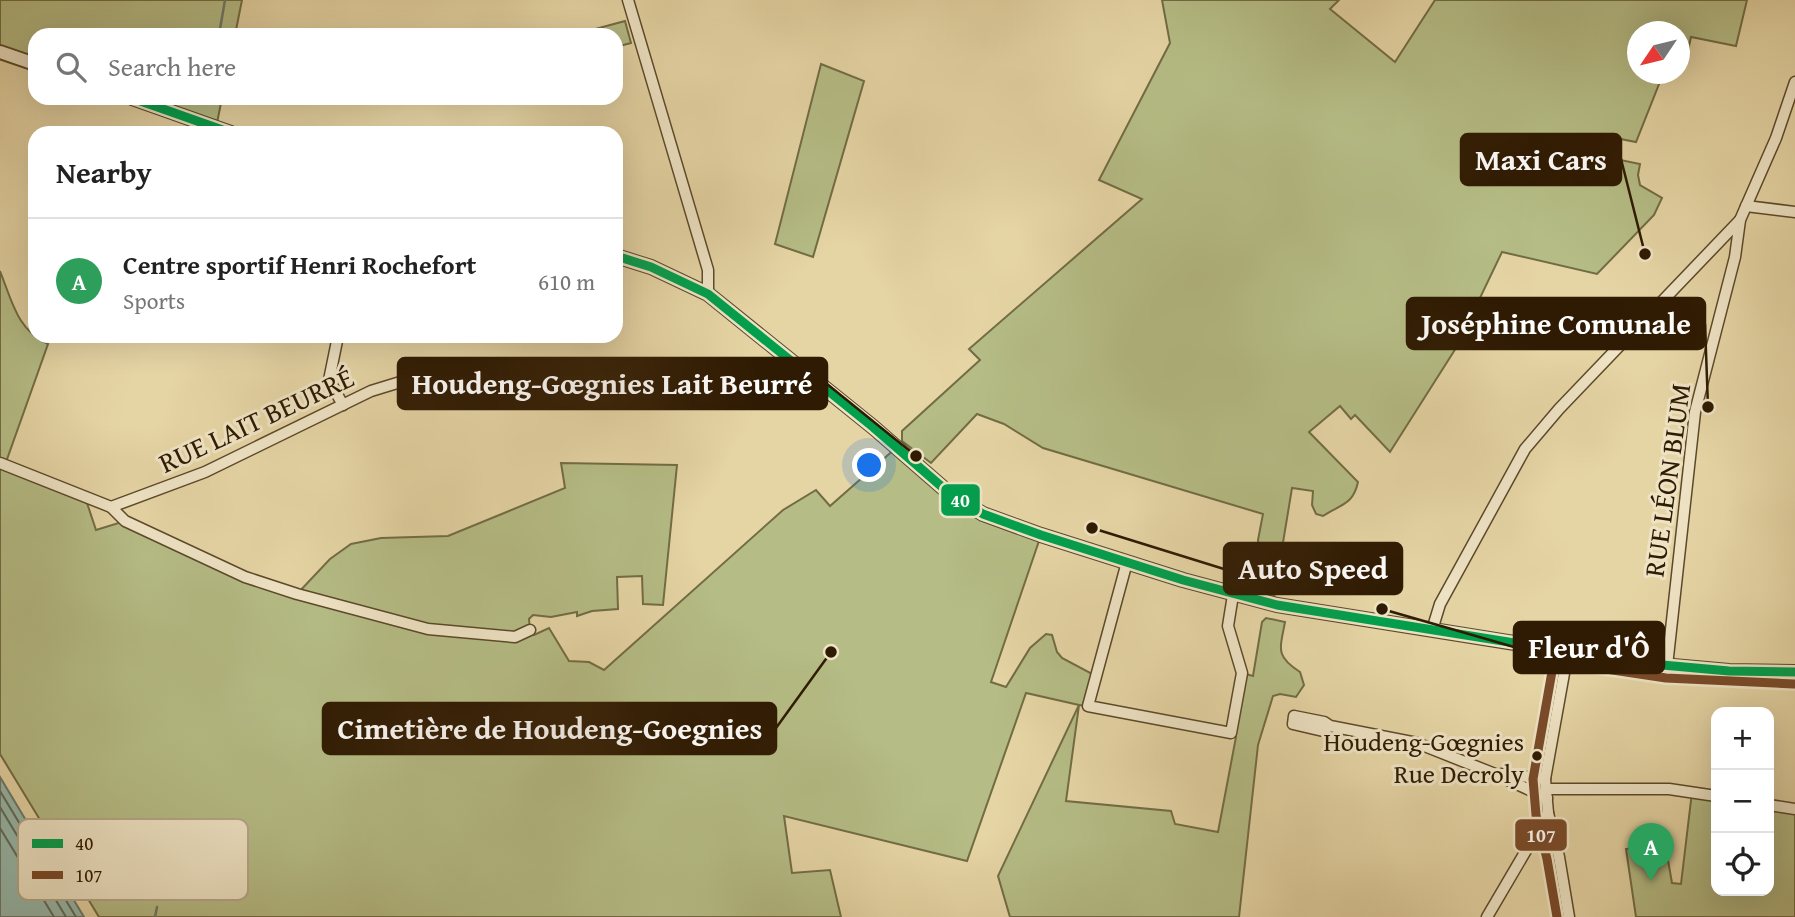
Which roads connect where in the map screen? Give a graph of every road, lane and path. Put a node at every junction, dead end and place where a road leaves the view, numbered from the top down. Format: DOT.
graph roads {
  1 [pos="628,0"];
  2 [pos="0,52"];
  3 [pos="28,62"];
  4 [pos="1795,82"];
  5 [pos="152,105"];
  6 [pos="211,126"];
  7 [pos="1746,206"];
  8 [pos="1795,212"];
  9 [pos="1740,220"];
  10 [pos="623,258"];
  11 [pos="708,294"];
  12 [pos="337,343"];
  13 [pos="834,395"];
  14 [pos="343,405"];
  15 [pos="0,463"];
  16 [pos="111,507"];
  17 [pos="1127,562"];
  18 [pos="1233,595"];
  19 [pos="530,630"];
  20 [pos="1432,630"];
  21 [pos="1567,651"];
  22 [pos="1667,666"];
  23 [pos="1795,672"];
  24 [pos="1293,720"];
  25 [pos="1495,774"];
  26 [pos="1546,789"];
  27 [pos="1711,795"];
  28 [pos="1774,806"];
  29 [pos="1795,809"];
  30 [pos="1548,813"];
  31 [pos="1487,917"];
  32 [pos="1569,917"];
  1 -- 11 [label="street"];
  2 -- 3 [label="street"];
  4 -- 7 [label="street"];
  5 -- 6 [label="street"];
  7 -- 8 [label="street"];
  7 -- 9 [label="street"];
  9 -- 20 [label="street"];
  9 -- 22 [label="street, RUE LÉON BLUM"];
  10 -- 11 [label="street"];
  11 -- 13 [label="street"];
  12 -- 14 [label="street"];
  13 -- 14 [label="street, RUE LAIT BEURRÉ"];
  13 -- 17 [label="street"];
  14 -- 16 [label="street, RUE LAIT BEURRÉ"];
  15 -- 16 [label="street"];
  16 -- 19 [label="street"];
  17 -- 18 [label="street"];
  17 -- 18 [label="street"];
  18 -- 20 [label="street"];
  20 -- 21 [label="street"];
  21 -- 22 [label="street"];
  21 -- 26 [label="street"];
  22 -- 23 [label="street"];
  24 -- 25 [label="street"];
  25 -- 26 [label="street"];
  25 -- 26 [label="street"];
  26 -- 27 [label="street"];
  26 -- 30 [label="street"];
  28 -- 29 [label="street"];
  30 -- 31 [label="street"];
  30 -- 32 [label="street"];
}
